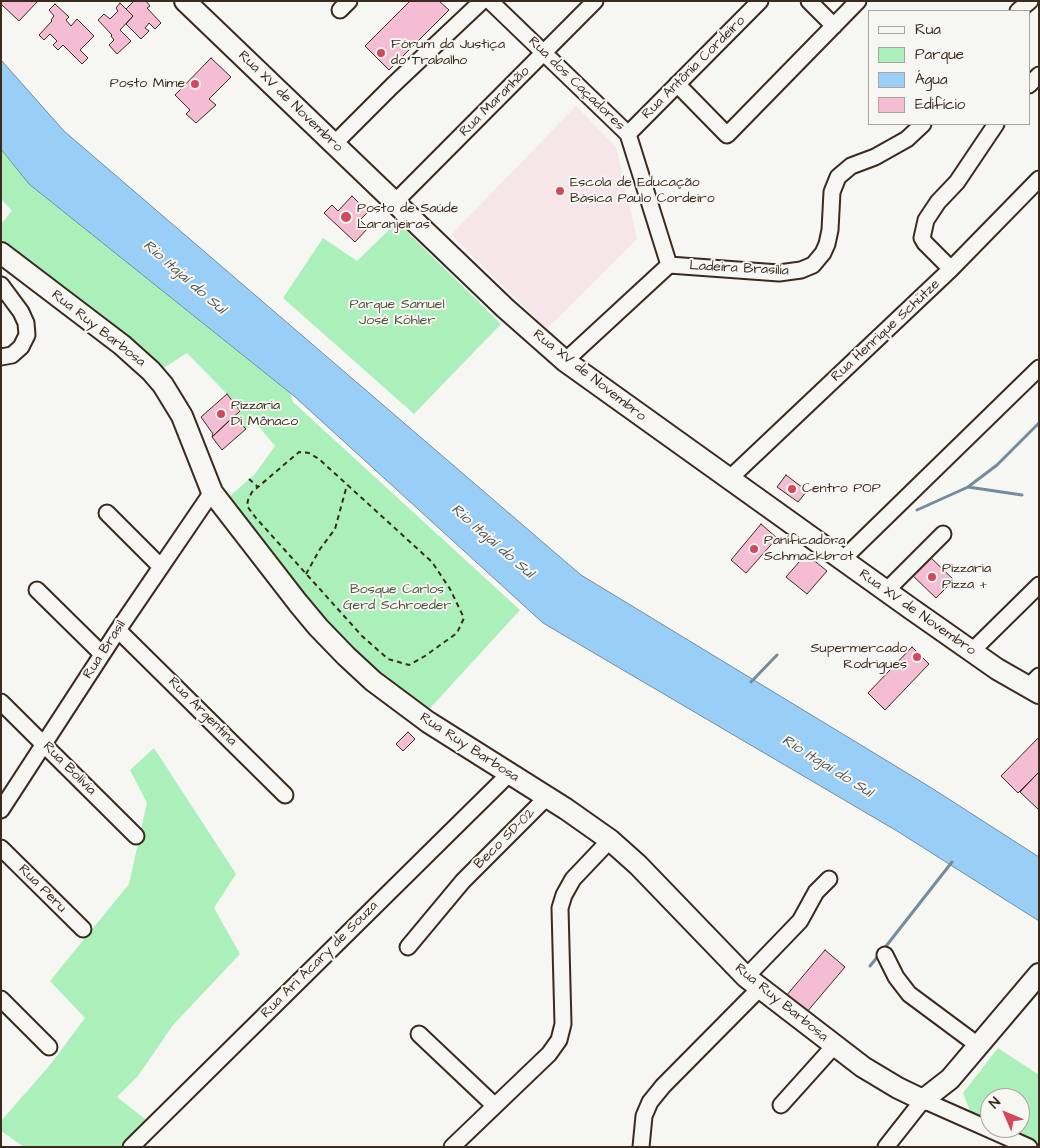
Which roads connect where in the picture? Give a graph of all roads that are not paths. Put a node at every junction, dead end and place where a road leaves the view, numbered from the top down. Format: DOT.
graph roads {
  1 [pos="185,1"];
  2 [pos="482,1"];
  3 [pos="490,1"];
  4 [pos="595,1"];
  5 [pos="760,1"];
  6 [pos="809,1"];
  7 [pos="858,1"];
  8 [pos="1030,1"];
  9 [pos="1019,10"];
  10 [pos="834,26"];
  11 [pos="543,53"];
  12 [pos="677,84"];
  13 [pos="922,125"];
  14 [pos="995,125"];
  15 [pos="628,134"];
  16 [pos="334,144"];
  17 [pos="1039,179"];
  18 [pos="395,202"];
  19 [pos="1,253"];
  20 [pos="669,265"];
  21 [pos="951,269"];
  22 [pos="1,285"];
  23 [pos="1,357"];
  24 [pos="565,361"];
  25 [pos="1039,368"];
  26 [pos="728,479"];
  27 [pos="212,492"];
  28 [pos="107,514"];
  29 [pos="943,534"];
  30 [pos="842,560"];
  31 [pos="161,567"];
  32 [pos="1039,585"];
  33 [pos="37,590"];
  34 [pos="886,591"];
  35 [pos="118,630"];
  36 [pos="972,651"];
  37 [pos="102,654"];
  38 [pos="1035,685"];
  39 [pos="1,702"];
  40 [pos="44,744"];
  41 [pos="510,773"];
  42 [pos="286,795"];
  43 [pos="547,797"];
  44 [pos="1,810"];
  45 [pos="136,836"];
  46 [pos="610,840"];
  47 [pos="1,848"];
  48 [pos="829,879"];
  49 [pos="83,929"];
  50 [pos="408,947"];
  51 [pos="885,956"];
  52 [pos="1039,974"];
  53 [pos="753,983"];
  54 [pos="1,999"];
  55 [pos="419,1034"];
  56 [pos="834,1046"];
  57 [pos="979,1046"];
  58 [pos="49,1047"];
  59 [pos="923,1100"];
  60 [pos="781,1104"];
  61 [pos="494,1105"];
  62 [pos="131,1147"];
  63 [pos="452,1147"];
  64 [pos="641,1147"];
  65 [pos="886,1147"];
  66 [pos="1028,1147"];
  1 -- 16 [label="main road, Rua XV de Novembro"];
  2 -- 16 [label="street"];
  3 -- 11 [label="street, Rua dos Caçadores"];
  4 -- 11 [label="street, Rua Maranhão"];
  5 -- 12 [label="street, Rua Antônia Cordeiro"];
  6 -- 10 [label="street"];
  7 -- 10 [label="street"];
  8 -- 9 [label="street"];
  10 -- 12 [label="street"];
  11 -- 15 [label="street, Rua dos Caçadores"];
  11 -- 18 [label="street, Rua Maranhão"];
  12 -- 15 [label="street, Rua Antônia Cordeiro"];
  13 -- 20 [label="street, Ladeira Brasília"];
  14 -- 21 [label="street"];
  15 -- 20 [label="street, Rua dos Caçadores"];
  16 -- 18 [label="main road, Rua XV de Novembro"];
  17 -- 21 [label="street, Rua Henrique Schütze"];
  18 -- 24 [label="main road, Rua XV de Novembro"];
  19 -- 27 [label="main road, Rua Ruy Barbosa"];
  20 -- 24 [label="street, Ladeira Brasília"];
  21 -- 26 [label="street, Rua Henrique Schütze"];
  22 -- 23 [label="street"];
  24 -- 26 [label="main road, Rua XV de Novembro"];
  25 -- 30 [label="street"];
  26 -- 30 [label="main road, Rua XV de Novembro"];
  27 -- 31 [label="street, Rua Brasil"];
  27 -- 41 [label="main road, Rua Ruy Barbosa"];
  28 -- 31 [label="street"];
  29 -- 34 [label="street"];
  30 -- 34 [label="main road, Rua XV de Novembro"];
  31 -- 35 [label="street, Rua Brasil"];
  32 -- 36 [label="street"];
  33 -- 37 [label="street"];
  34 -- 36 [label="main road, Rua XV de Novembro"];
  35 -- 37 [label="street, Rua Brasil"];
  35 -- 42 [label="street, Rua Argentina"];
  36 -- 38 [label="main road, Rua XV de Novembro"];
  37 -- 40 [label="street, Rua Brasil"];
  39 -- 40 [label="street, Rua Bolívia"];
  40 -- 44 [label="street, Rua Brasil"];
  40 -- 45 [label="street, Rua Bolívia"];
  41 -- 43 [label="main road, Rua Ruy Barbosa"];
  41 -- 62 [label="street, Rua Ari Acary de Souza"];
  43 -- 46 [label="main road, Rua Ruy Barbosa"];
  43 -- 50 [label="street, Beco SD-02"];
  46 -- 53 [label="main road, Rua Ruy Barbosa"];
  46 -- 61 [label="street"];
  47 -- 49 [label="street, Rua Peru"];
  48 -- 53 [label="street"];
  51 -- 57 [label="street"];
  52 -- 57 [label="main road"];
  53 -- 56 [label="main road, Rua Ruy Barbosa"];
  53 -- 64 [label="street"];
  54 -- 58 [label="street"];
  55 -- 61 [label="street"];
  56 -- 59 [label="main road, Rua Ruy Barbosa"];
  56 -- 60 [label="street"];
  57 -- 59 [label="main road"];
  59 -- 65 [label="street"];
  59 -- 66 [label="street, Rua Ruy Barbosa"];
  61 -- 63 [label="street"];
}
